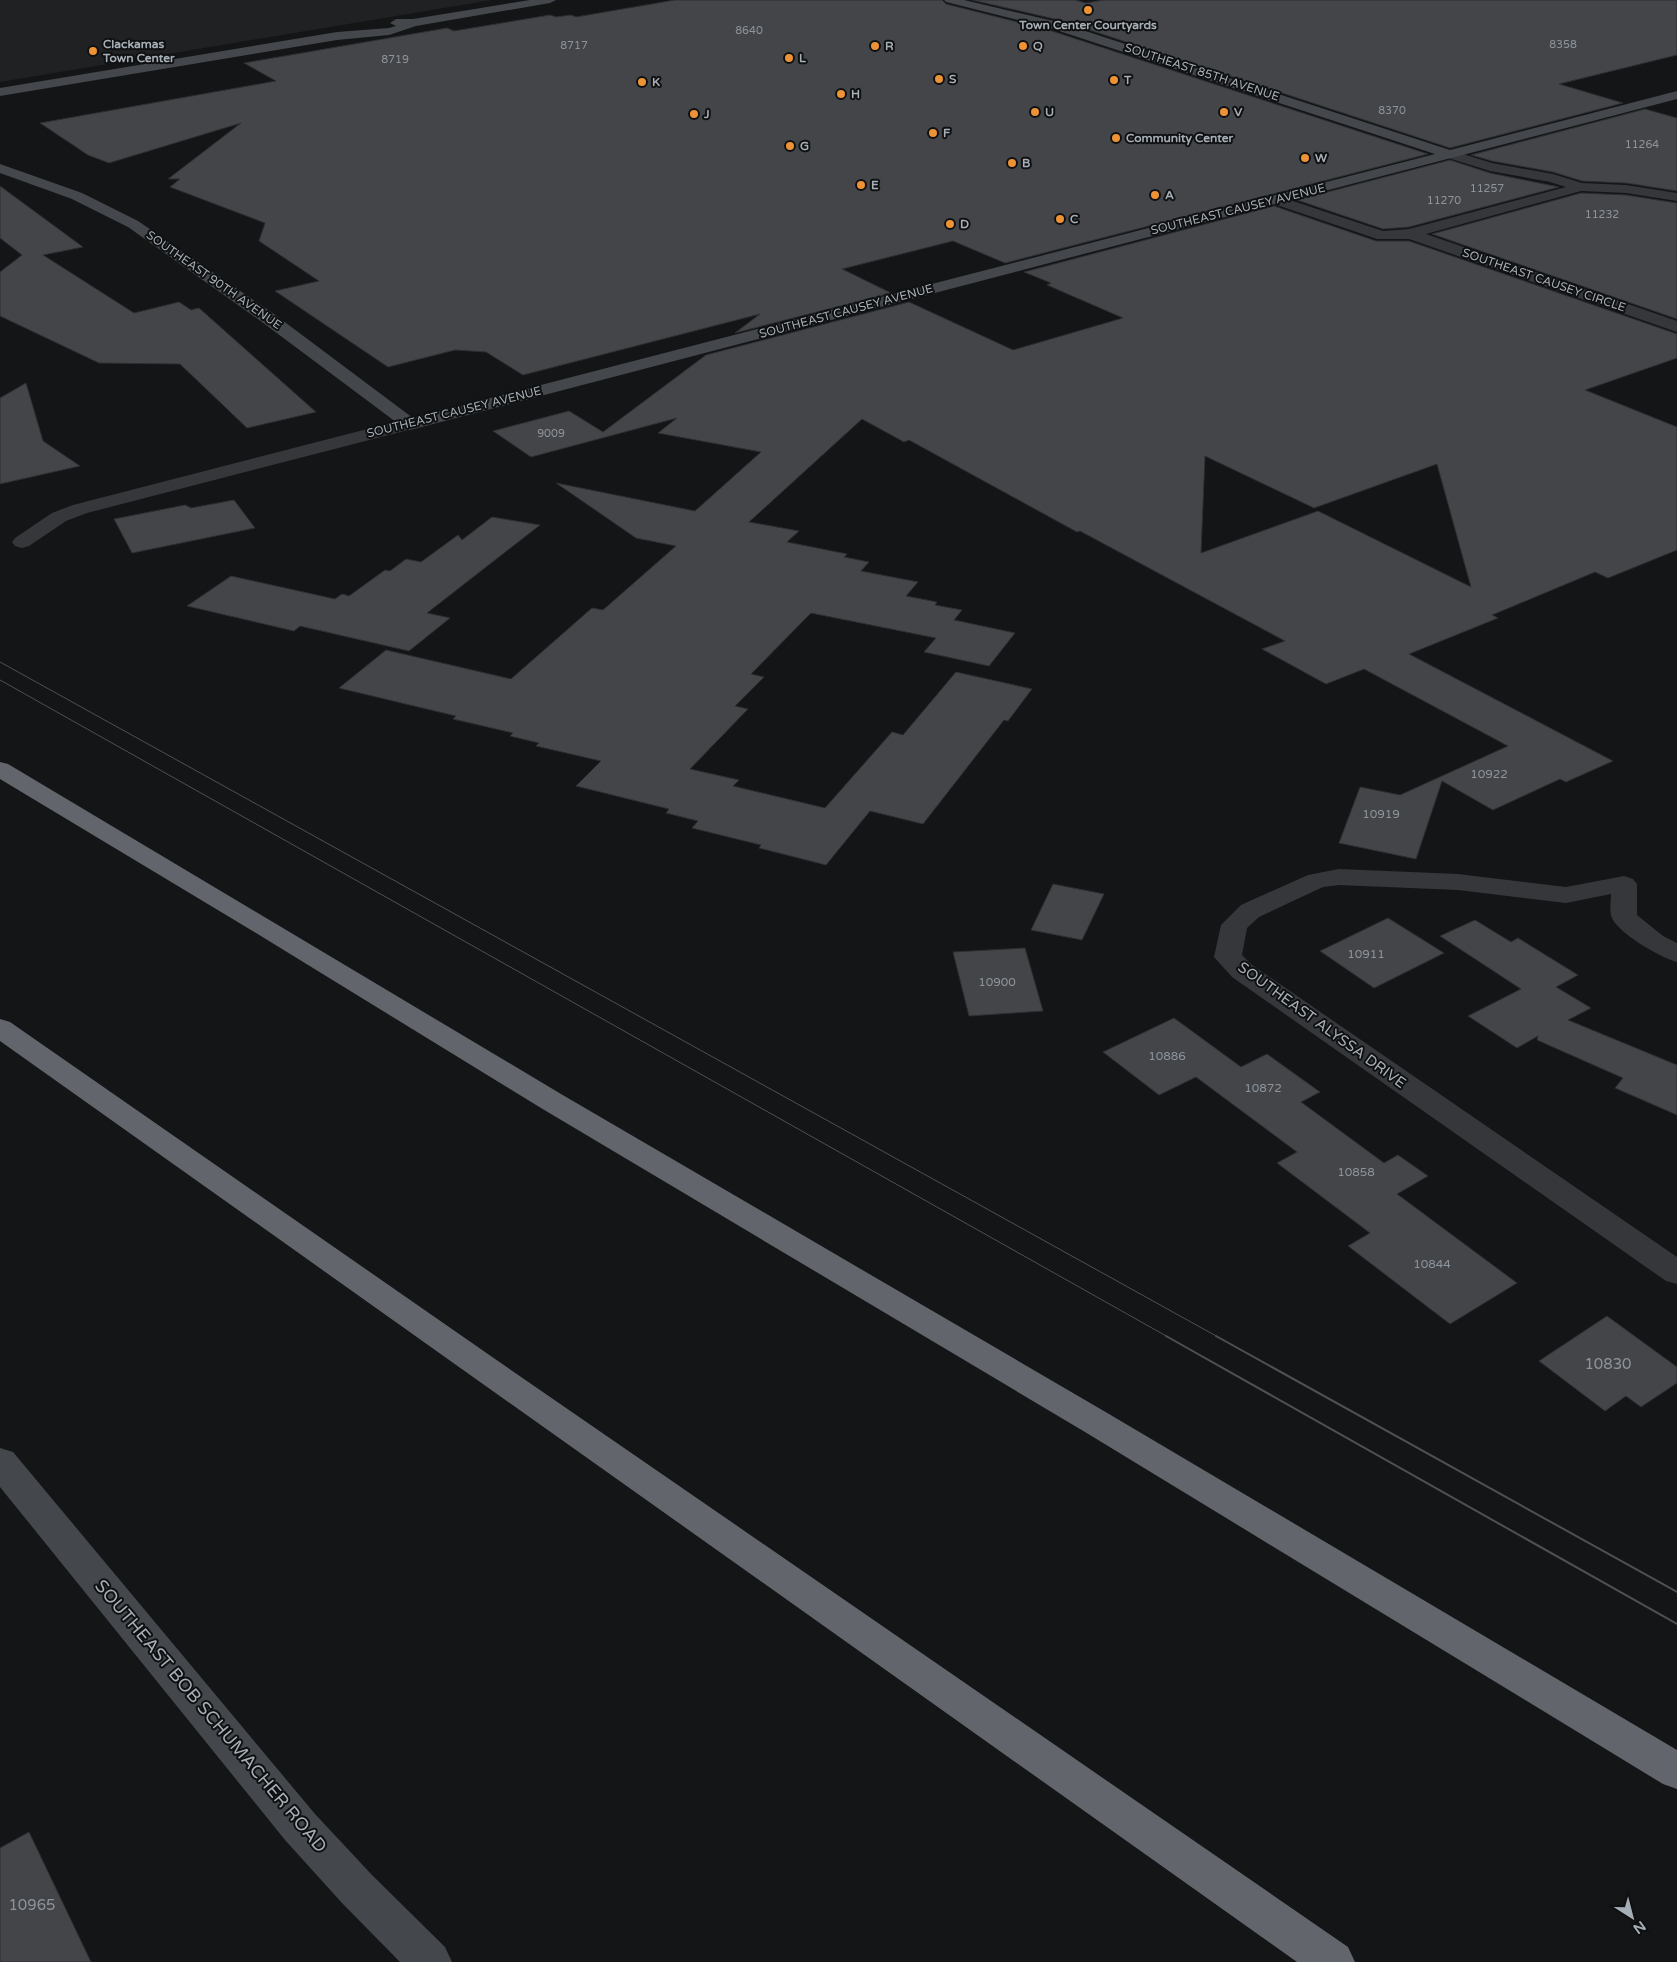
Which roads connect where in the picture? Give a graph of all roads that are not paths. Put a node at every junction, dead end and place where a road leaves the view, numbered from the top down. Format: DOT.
graph roads {
  1 [pos="550,0"];
  2 [pos="950,0"];
  3 [pos="0,92"];
  4 [pos="1677,95"];
  5 [pos="1450,154"];
  6 [pos="1490,167"];
  7 [pos="0,168"];
  8 [pos="1581,186"];
  9 [pos="1561,192"];
  10 [pos="1677,198"];
  11 [pos="1276,200"];
  12 [pos="1410,234"];
  13 [pos="1677,327"];
  14 [pos="410,424"];
  15 [pos="22,542"];
  16 [pos="0,769"];
  17 [pos="1677,954"];
  18 [pos="0,1028"];
  19 [pos="1677,1273"];
  20 [pos="0,1462"];
  21 [pos="1677,1771"];
  22 [pos="430,1962"];
  23 [pos="1334,1962"];
  1 -- 3 [label="street"];
  2 -- 5 [label="street, SOUTHEAST 85TH AVENUE"];
  4 -- 5 [label="street, SOUTHEAST CAUSEY AVENUE"];
  5 -- 6 [label="street, SOUTHEAST CAUSEY CIRCLE"];
  5 -- 11 [label="street, SOUTHEAST CAUSEY AVENUE"];
  6 -- 8 [label="street, SOUTHEAST CAUSEY CIRCLE"];
  6 -- 9 [label="street, SOUTHEAST CAUSEY CIRCLE"];
  7 -- 14 [label="street, SOUTHEAST 90TH AVENUE"];
  8 -- 9 [label="street, SOUTHEAST CAUSEY CIRCLE"];
  8 -- 10 [label="street, SOUTHEAST CAUSEY CIRCLE"];
  9 -- 12 [label="street, SOUTHEAST CAUSEY CIRCLE"];
  11 -- 12 [label="street, SOUTHEAST CAUSEY CIRCLE"];
  11 -- 14 [label="street, SOUTHEAST CAUSEY AVENUE"];
  12 -- 13 [label="street, SOUTHEAST CAUSEY CIRCLE"];
  14 -- 15 [label="street, SOUTHEAST CAUSEY AVENUE"];
  16 -- 21 [label="highway"];
  17 -- 19 [label="street, SOUTHEAST ALYSSA DRIVE"];
  18 -- 23 [label="highway"];
  20 -- 22 [label="street, SOUTHEAST BOB SCHUMACHER ROAD"];
}
